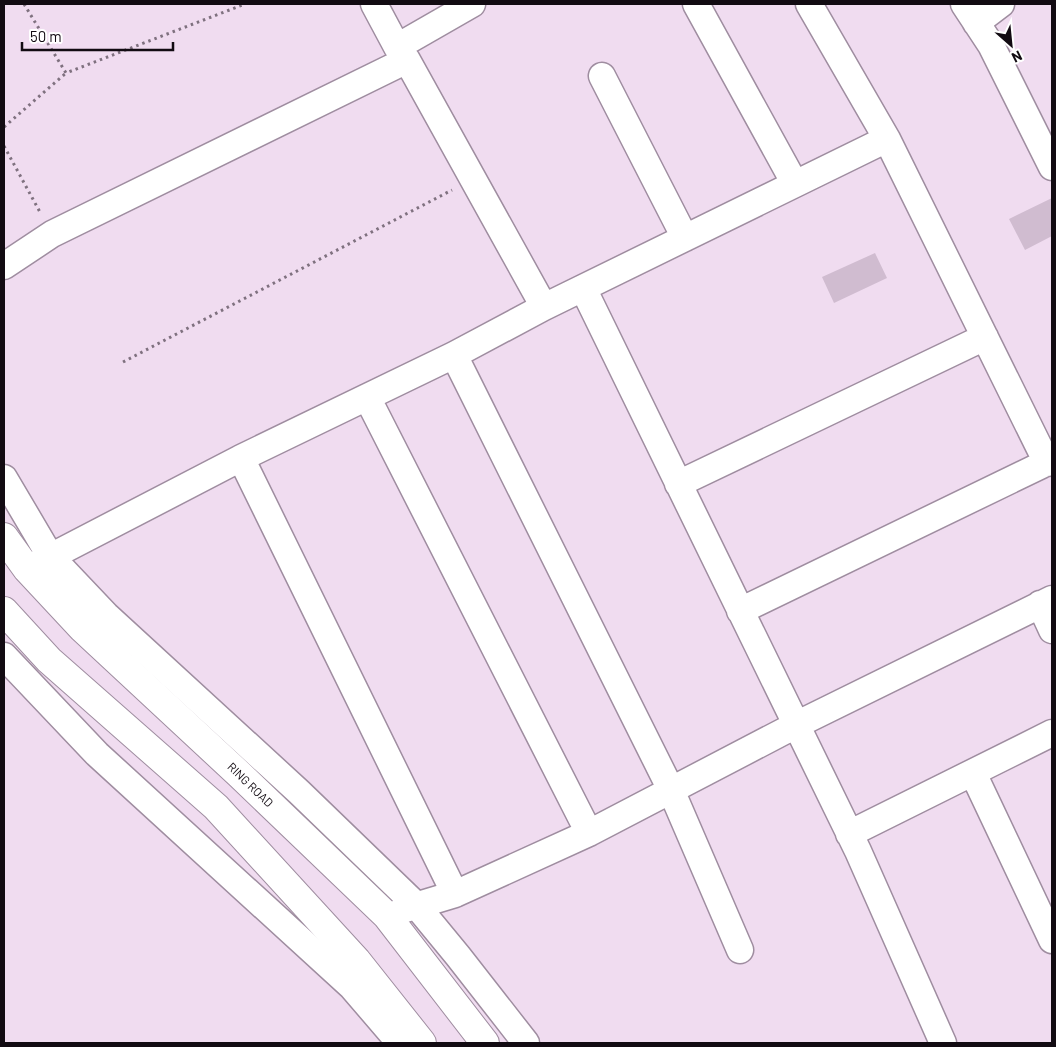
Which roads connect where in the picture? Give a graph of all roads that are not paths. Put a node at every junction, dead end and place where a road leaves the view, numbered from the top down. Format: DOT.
graph roads {
  1 [pos="374,4"];
  2 [pos="472,4"];
  3 [pos="696,4"];
  4 [pos="809,4"];
  5 [pos="1001,4"];
  6 [pos="970,13"];
  7 [pos="402,54"];
  8 [pos="602,76"];
  9 [pos="887,139"];
  10 [pos="1052,166"];
  11 [pos="795,184"];
  12 [pos="685,238"];
  13 [pos="4,266"];
  14 [pos="582,288"];
  15 [pos="544,307"];
  16 [pos="985,337"];
  17 [pos="454,355"];
  18 [pos="367,397"];
  19 [pos="240,458"];
  20 [pos="1050,461"];
  21 [pos="4,478"];
  22 [pos="678,484"];
  23 [pos="4,537"];
  24 [pos="39,562"];
  25 [pos="1046,601"];
  26 [pos="4,610"];
  27 [pos="740,611"];
  28 [pos="1052,630"];
  29 [pos="4,656"];
  30 [pos="796,725"];
  31 [pos="1052,733"];
  32 [pos="973,773"];
  33 [pos="671,790"];
  34 [pos="589,833"];
  35 [pos="850,834"];
  36 [pos="455,894"];
  37 [pos="416,905"];
  38 [pos="387,916"];
  39 [pos="1052,940"];
  40 [pos="740,950"];
  41 [pos="400,1043"];
  42 [pos="422,1043"];
  43 [pos="485,1043"];
  44 [pos="526,1043"];
  45 [pos="942,1043"];
  1 -- 7 [label="street"];
  2 -- 7 [label="street"];
  3 -- 11 [label="street"];
  4 -- 9 [label="street"];
  5 -- 6 [label="street"];
  6 -- 10 [label="street"];
  7 -- 13 [label="street"];
  7 -- 15 [label="street"];
  8 -- 12 [label="street"];
  9 -- 11 [label="street"];
  9 -- 16 [label="street"];
  11 -- 12 [label="street"];
  12 -- 14 [label="street"];
  14 -- 15 [label="street"];
  14 -- 22 [label="street"];
  15 -- 17 [label="street"];
  16 -- 20 [label="street"];
  16 -- 22 [label="street"];
  17 -- 18 [label="street"];
  17 -- 33 [label="street"];
  18 -- 19 [label="street"];
  18 -- 34 [label="street"];
  19 -- 24 [label="street"];
  19 -- 36 [label="street"];
  20 -- 27 [label="street"];
  21 -- 24 [label="street"];
  22 -- 27 [label="street"];
  23 -- 24 [label="highway, RING ROAD"];
  24 -- 37 [label="street"];
  24 -- 38 [label="highway, RING ROAD"];
  25 -- 28 [label="street"];
  25 -- 30 [label="street"];
  26 -- 42 [label="highway"];
  27 -- 30 [label="street"];
  29 -- 41 [label="street"];
  30 -- 33 [label="street"];
  30 -- 35 [label="street"];
  31 -- 32 [label="street"];
  32 -- 35 [label="street"];
  32 -- 39 [label="street"];
  33 -- 34 [label="street"];
  33 -- 40 [label="street"];
  34 -- 36 [label="street"];
  35 -- 45 [label="street"];
  36 -- 37 [label="street"];
  37 -- 38 [label="street"];
  37 -- 44 [label="street"];
  38 -- 43 [label="highway, RING ROAD"];
}
